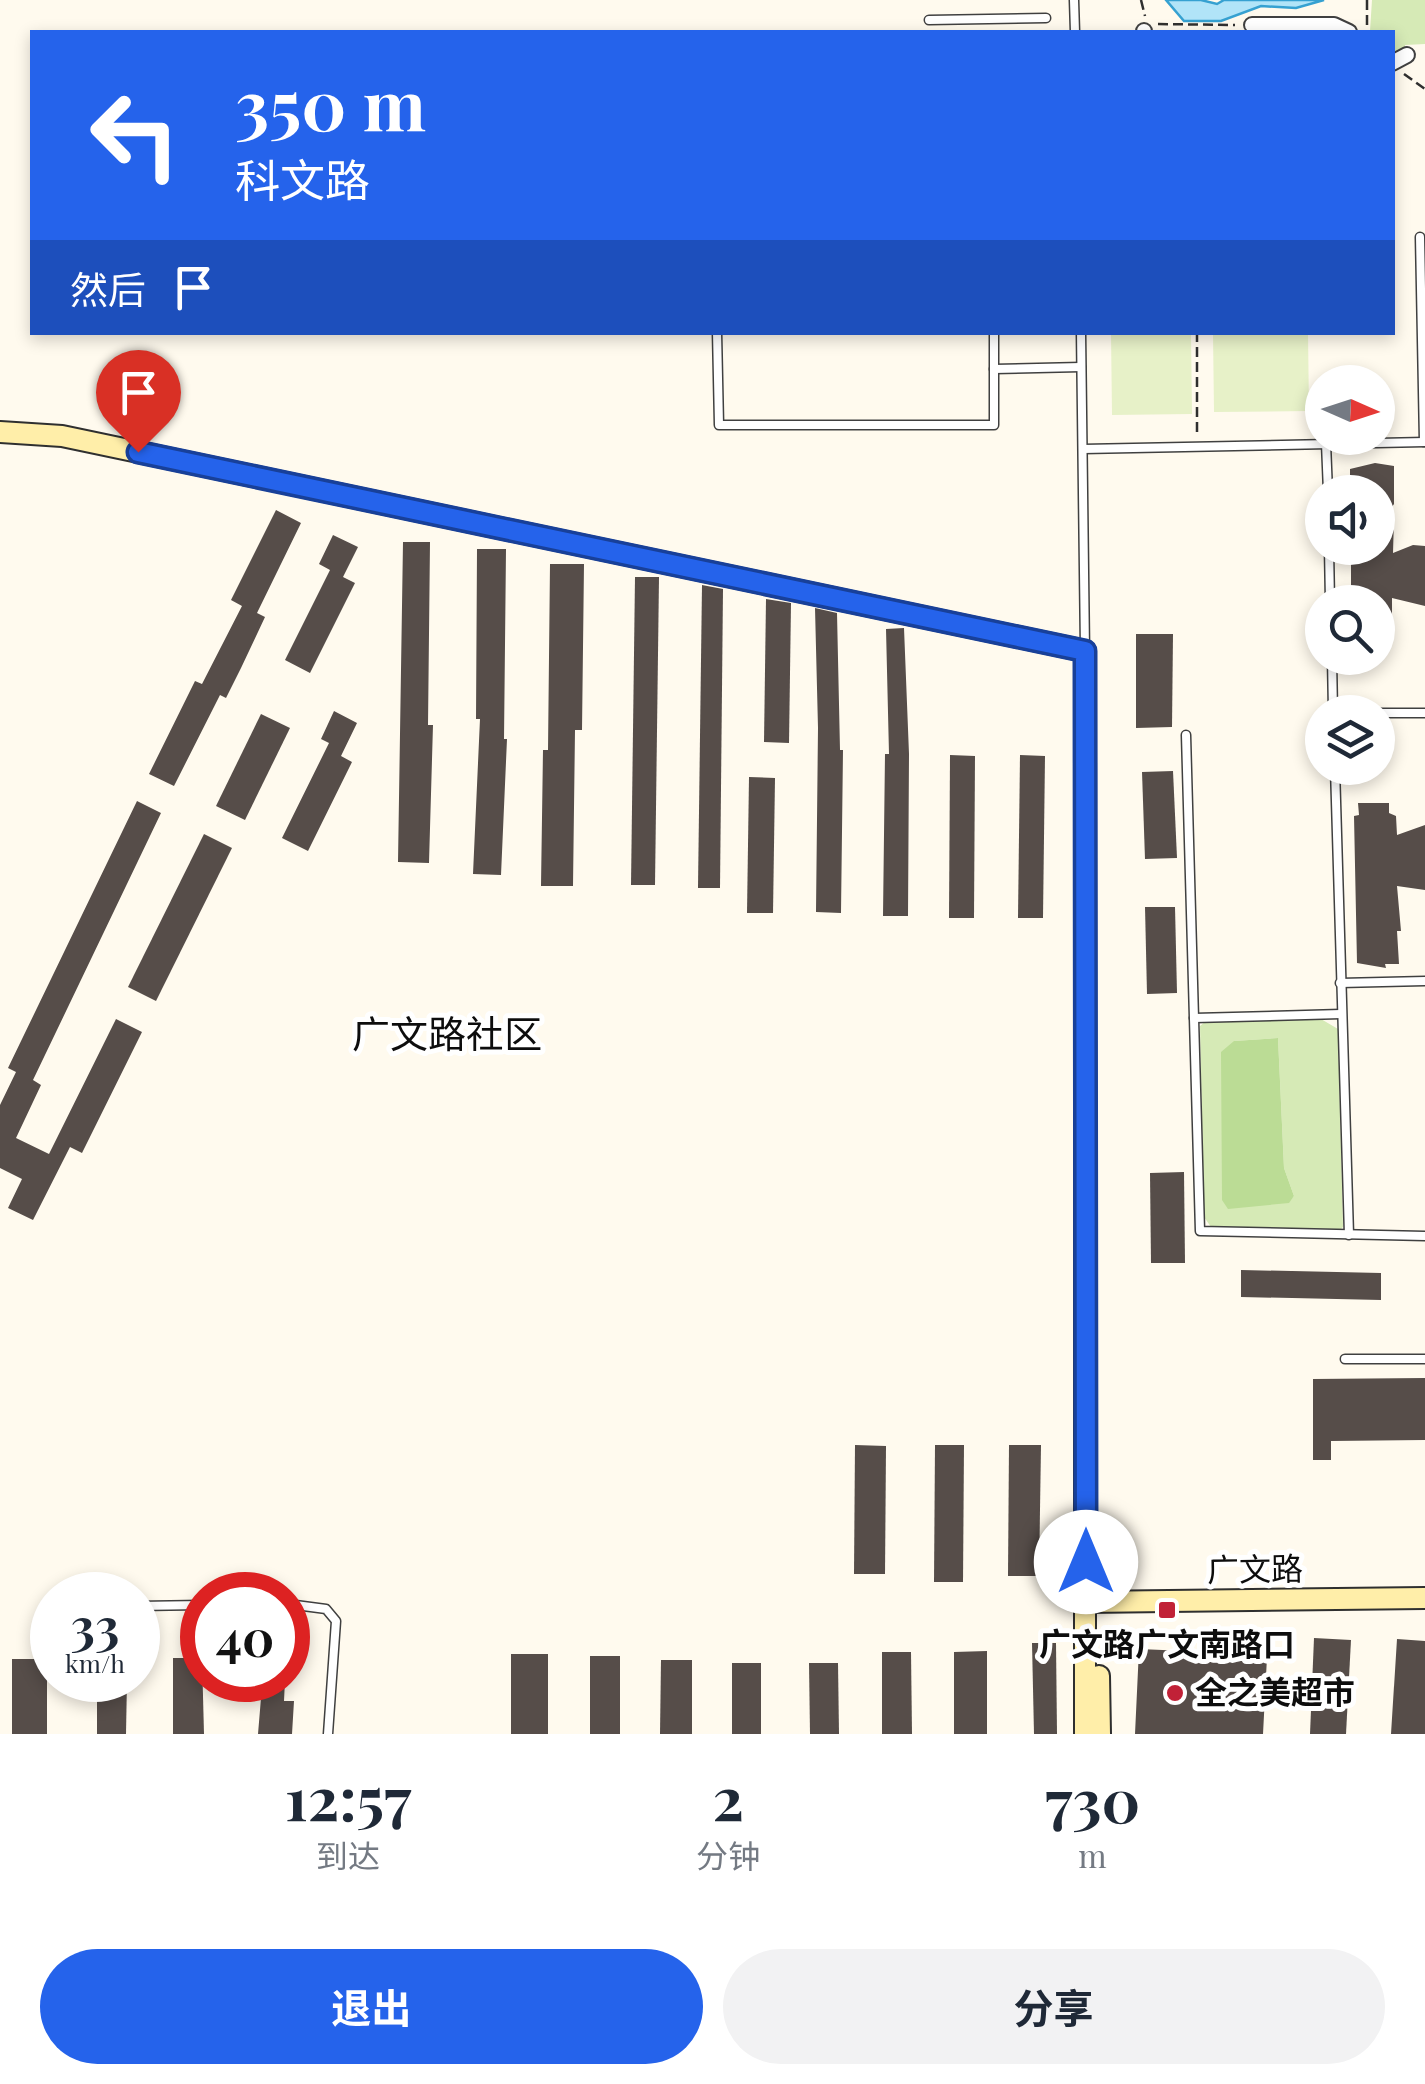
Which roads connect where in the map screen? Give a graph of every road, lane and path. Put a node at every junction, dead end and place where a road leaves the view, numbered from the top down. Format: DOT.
graph roads {
  1 [pos="1074,0"];
  2 [pos="1142,0"];
  3 [pos="1367,0"];
  4 [pos="1046,18"];
  5 [pos="989,19"];
  6 [pos="929,20"];
  7 [pos="1252,25"];
  8 [pos="1146,26"];
  9 [pos="990,30"];
  10 [pos="1075,30"];
  11 [pos="1345,30"];
  12 [pos="1367,30"];
  13 [pos="1407,54"];
  14 [pos="1396,67"];
  15 [pos="1425,89"];
  16 [pos="1420,237"];
  17 [pos="718,335"];
  18 [pos="994,335"];
  19 [pos="1081,335"];
  20 [pos="1197,335"];
  21 [pos="1081,367"];
  22 [pos="994,369"];
  23 [pos="0,432"];
  24 [pos="1395,442"];
  25 [pos="1424,442"];
  26 [pos="1305,443"];
  27 [pos="1197,446"];
  28 [pos="1083,449"];
  29 [pos="1085,651"];
  30 [pos="1425,713"];
  31 [pos="1395,714"];
  32 [pos="1186,735"];
  33 [pos="1335,785"];
  34 [pos="1425,982"];
  35 [pos="1340,983"];
  36 [pos="1341,1014"];
  37 [pos="1194,1018"];
  38 [pos="1349,1235"];
  39 [pos="1425,1236"];
  40 [pos="1345,1359"];
  41 [pos="1425,1359"];
  42 [pos="1425,1598"];
  43 [pos="1086,1602"];
  44 [pos="310,1607"];
  45 [pos="328,1734"];
  46 [pos="1085,1734"];
  47 [pos="1100,1734"];
  1 -- 10 [label="lane"];
  2 -- 8 [label="path"];
  3 -- 12 [label="path"];
  4 -- 5 [label="lane"];
  5 -- 6 [label="lane"];
  5 -- 9 [label="lane"];
  7 -- 8 [label="path"];
  7 -- 11 [label="street"];
  13 -- 14 [label="street"];
  14 -- 15 [label="path"];
  16 -- 25 [label="lane"];
  17 -- 22 [label="lane"];
  18 -- 22 [label="lane"];
  19 -- 21 [label="lane"];
  20 -- 27 [label="path"];
  21 -- 22 [label="lane"];
  21 -- 28 [label="lane"];
  23 -- 29 [label="street"];
  24 -- 25 [label="lane"];
  26 -- 27 [label="lane"];
  27 -- 28 [label="lane"];
  28 -- 29 [label="lane"];
  29 -- 43 [label="street"];
  30 -- 31 [label="lane"];
  32 -- 37 [label="lane"];
  33 -- 35 [label="lane"];
  34 -- 35 [label="lane"];
  35 -- 36 [label="lane"];
  36 -- 37 [label="lane"];
  36 -- 38 [label="lane"];
  37 -- 38 [label="lane"];
  38 -- 39 [label="lane"];
  40 -- 41 [label="lane"];
  42 -- 43 [label="street, 广文路"];
  43 -- 46 [label="street"];
  43 -- 47 [label="street"];
  44 -- 45 [label="lane"];
}
